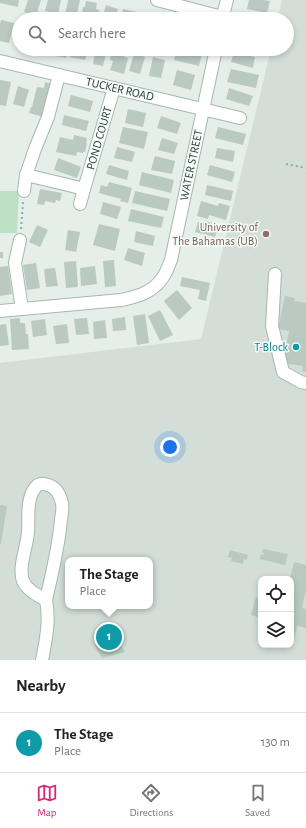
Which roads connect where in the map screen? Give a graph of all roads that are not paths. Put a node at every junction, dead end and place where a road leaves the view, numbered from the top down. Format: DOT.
graph roads {
  1 [pos="157,0"];
  2 [pos="227,0"];
  3 [pos="200,12"];
  4 [pos="224,12"];
  5 [pos="214,56"];
  6 [pos="0,60"];
  7 [pos="59,75"];
  8 [pos="114,88"];
  9 [pos="203,109"];
  10 [pos="240,118"];
  11 [pos="26,175"];
  12 [pos="84,189"];
  13 [pos="24,191"];
  14 [pos="80,204"];
  15 [pos="20,240"];
  16 [pos="275,274"];
  17 [pos="22,309"];
  18 [pos="0,311"];
  19 [pos="306,384"];
  20 [pos="46,600"];
  21 [pos="42,660"];
  1 -- 3 [label="street"];
  2 -- 4 [label="street"];
  5 -- 9 [label="street, WATER STREET"];
  6 -- 7 [label="street, TUCKER ROAD"];
  7 -- 8 [label="street, TUCKER ROAD"];
  7 -- 11 [label="street"];
  8 -- 9 [label="street, TUCKER ROAD"];
  8 -- 12 [label="street, POND COURT"];
  9 -- 10 [label="street, TUCKER ROAD"];
  9 -- 17 [label="street, WATER STREET"];
  11 -- 12 [label="street"];
  11 -- 13 [label="street"];
  12 -- 14 [label="street, POND COURT"];
  15 -- 17 [label="street"];
  16 -- 19 [label="street"];
  17 -- 18 [label="street, WATER STREET"];
  20 -- 20 [label="street"];
  20 -- 21 [label="street"];
}
